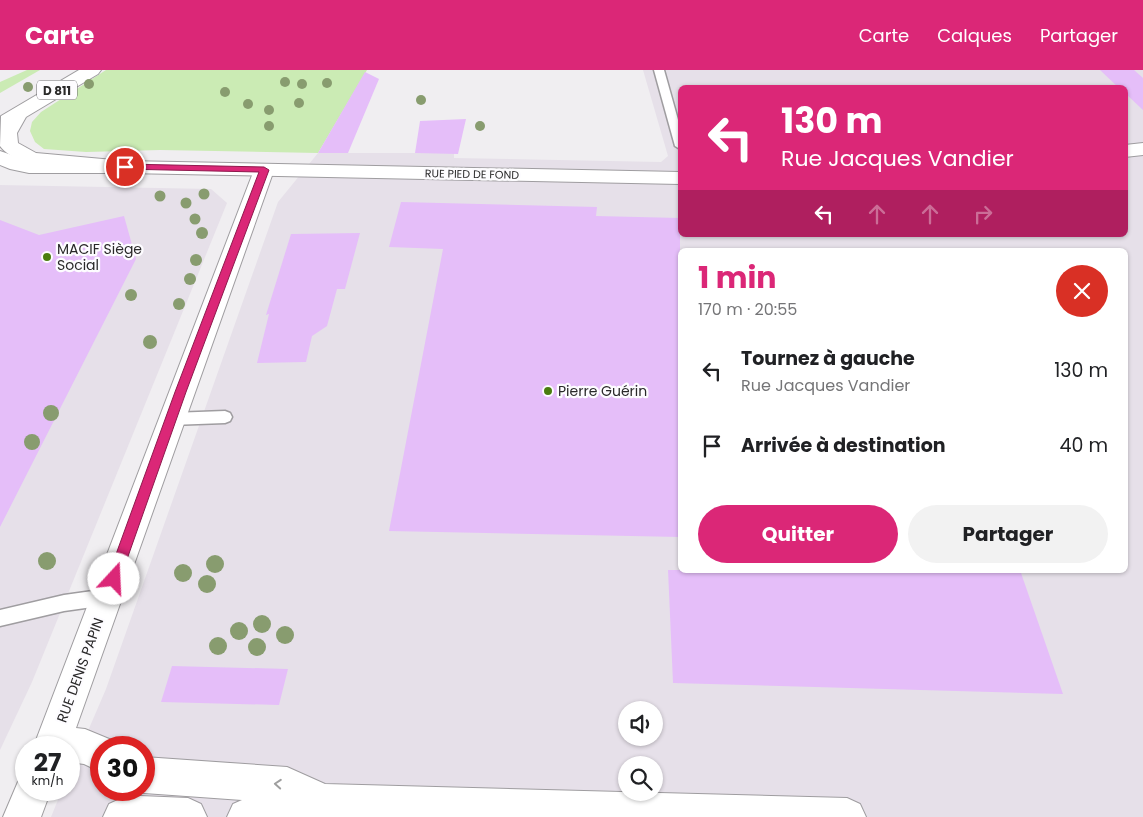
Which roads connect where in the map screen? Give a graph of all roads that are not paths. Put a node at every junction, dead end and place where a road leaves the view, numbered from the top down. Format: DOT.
graph roads {
  1 [pos="69,70"];
  2 [pos="92,70"];
  3 [pos="659,70"];
  4 [pos="22,110"];
  5 [pos="0,111"];
  6 [pos="0,124"];
  7 [pos="678,139"];
  8 [pos="1143,149"];
  9 [pos="1128,151"];
  10 [pos="0,157"];
  11 [pos="125,167"];
  12 [pos="214,169"];
  13 [pos="264,170"];
  14 [pos="0,173"];
  15 [pos="678,178"];
  16 [pos="225,417"];
  17 [pos="171,419"];
  18 [pos="107,597"];
  19 [pos="0,618"];
  20 [pos="55,736"];
  21 [pos="155,776"];
  22 [pos="29,801"];
  23 [pos="323,802"];
  24 [pos="22,817"];
  25 [pos="122,817"];
  26 [pos="188,817"];
  27 [pos="246,817"];
  28 [pos="847,817"];
  1 -- 5 [label="main road, D 811"];
  2 -- 4 [label="main road, D 811"];
  3 -- 7 [label="lane"];
  4 -- 6 [label="main road, D 811"];
  4 -- 11 [label="main road"];
  8 -- 9 [label="main road"];
  10 -- 11 [label="main road"];
  11 -- 12 [label="main road"];
  12 -- 13 [label="main road, RUE PIED DE FOND"];
  12 -- 14 [label="main road"];
  13 -- 15 [label="main road, RUE PIED DE FOND"];
  13 -- 17 [label="main road, RUE DENIS PAPIN"];
  16 -- 17 [label="lane"];
  17 -- 18 [label="main road, RUE DENIS PAPIN"];
  18 -- 19 [label="lane"];
  18 -- 20 [label="main road, RUE DENIS PAPIN"];
  23 -- 21 [label="main road, one-way"];
  22 -- 24 [label="main road"];
  23 -- 27 [label="main road"];
  23 -- 28 [label="main road"];
  25 -- 26 [label="main road"];
}
